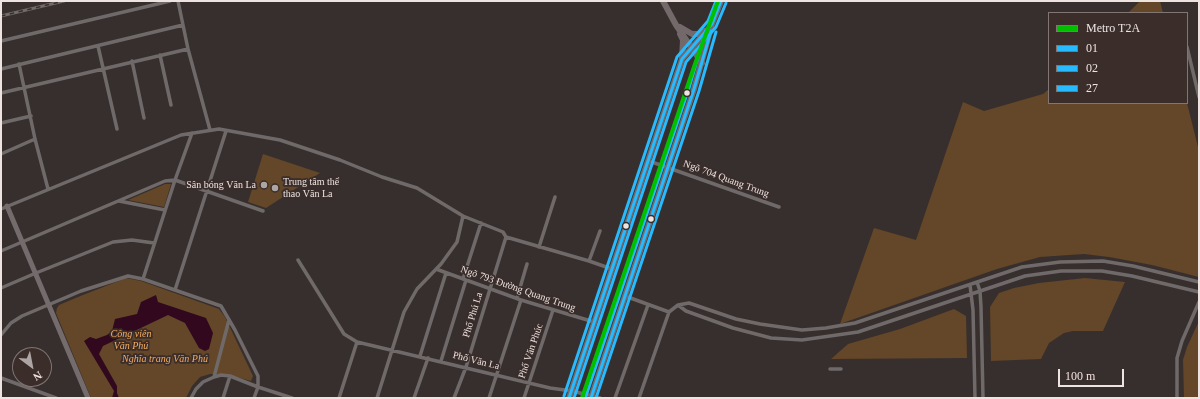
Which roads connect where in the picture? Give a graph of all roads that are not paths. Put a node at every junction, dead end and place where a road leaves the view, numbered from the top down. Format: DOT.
graph roads {
  1 [pos="170,1"];
  2 [pos="178,1"];
  3 [pos="663,1"];
  4 [pos="721,1"];
  5 [pos="712,24"];
  6 [pos="183,25"];
  7 [pos="676,25"];
  8 [pos="1,41"];
  9 [pos="98,46"];
  10 [pos="692,48"];
  11 [pos="188,49"];
  12 [pos="1188,51"];
  13 [pos="160,55"];
  14 [pos="682,59"];
  15 [pos="132,61"];
  16 [pos="702,63"];
  17 [pos="19,64"];
  18 [pos="1,69"];
  19 [pos="102,69"];
  20 [pos="24,88"];
  21 [pos="1,93"];
  22 [pos="1199,97"];
  23 [pos="172,105"];
  24 [pos="31,116"];
  25 [pos="144,118"];
  26 [pos="1,123"];
  27 [pos="117,129"];
  28 [pos="210,130"];
  29 [pos="226,131"];
  30 [pos="192,133"];
  31 [pos="35,138"];
  32 [pos="1,154"];
  33 [pos="649,161"];
  34 [pos="668,167"];
  35 [pos="175,180"];
  36 [pos="48,189"];
  37 [pos="206,191"];
  38 [pos="555,197"];
  39 [pos="119,201"];
  40 [pos="7,206"];
  41 [pos="779,207"];
  42 [pos="1,209"];
  43 [pos="165,210"];
  44 [pos="263,211"];
  45 [pos="463,216"];
  46 [pos="481,223"];
  47 [pos="600,231"];
  48 [pos="506,237"];
  49 [pos="22,241"];
  50 [pos="154,242"];
  51 [pos="538,247"];
  52 [pos="1,251"];
  53 [pos="298,260"];
  54 [pos="590,261"];
  55 [pos="527,264"];
  56 [pos="436,269"];
  57 [pos="612,269"];
  58 [pos="36,273"];
  59 [pos="446,273"];
  60 [pos="142,279"];
  61 [pos="465,280"];
  62 [pos="977,282"];
  63 [pos="1199,282"];
  64 [pos="970,285"];
  65 [pos="1,288"];
  66 [pos="490,289"];
  67 [pos="175,290"];
  68 [pos="980,291"];
  69 [pos="1199,292"];
  70 [pos="972,294"];
  71 [pos="625,296"];
  72 [pos="517,298"];
  73 [pos="521,300"];
  74 [pos="1199,302"];
  75 [pos="50,305"];
  76 [pos="648,305"];
  77 [pos="678,305"];
  78 [pos="553,310"];
  79 [pos="669,312"];
  80 [pos="229,320"];
  81 [pos="594,322"];
  82 [pos="1,335"];
  83 [pos="357,342"];
  84 [pos="393,350"];
  85 [pos="420,356"];
  86 [pos="428,358"];
  87 [pos="441,361"];
  88 [pos="466,367"];
  89 [pos="830,369"];
  90 [pos="841,369"];
  91 [pos="497,375"];
  92 [pos="230,376"];
  93 [pos="214,377"];
  94 [pos="1,378"];
  95 [pos="529,383"];
  96 [pos="258,387"];
  97 [pos="572,391"];
  98 [pos="591,397"];
  99 [pos="56,398"];
  100 [pos="88,398"];
  101 [pos="191,398"];
  102 [pos="223,398"];
  103 [pos="254,398"];
  104 [pos="292,398"];
  105 [pos="339,398"];
  106 [pos="377,398"];
  107 [pos="414,398"];
  108 [pos="454,398"];
  109 [pos="489,398"];
  110 [pos="524,398"];
  111 [pos="569,398"];
  112 [pos="600,398"];
  113 [pos="615,398"];
  114 [pos="639,398"];
  115 [pos="975,398"];
  116 [pos="983,398"];
  117 [pos="1177,398"];
  1 -- 8 [label="street"];
  2 -- 6 [label="street"];
  3 -- 7 [label="highway"];
  4 -- 5 [label="highway"];
  5 -- 7 [label="highway"];
  5 -- 10 [label="highway"];
  5 -- 16 [label="highway"];
  6 -- 9 [label="street"];
  6 -- 11 [label="street"];
  7 -- 10 [label="highway"];
  7 -- 14 [label="highway"];
  9 -- 17 [label="street"];
  9 -- 19 [label="street"];
  10 -- 14 [label="highway"];
  10 -- 16 [label="highway"];
  11 -- 13 [label="street"];
  11 -- 28 [label="street"];
  12 -- 22 [label="street"];
  13 -- 15 [label="street"];
  13 -- 23 [label="street"];
  14 -- 33 [label="highway"];
  15 -- 19 [label="street"];
  15 -- 25 [label="street"];
  16 -- 34 [label="highway"];
  17 -- 18 [label="street"];
  17 -- 20 [label="street"];
  19 -- 20 [label="street"];
  19 -- 27 [label="street"];
  20 -- 21 [label="street"];
  20 -- 24 [label="street"];
  24 -- 26 [label="street"];
  24 -- 31 [label="street"];
  28 -- 29 [label="street"];
  28 -- 30 [label="street"];
  29 -- 37 [label="street"];
  29 -- 45 [label="street"];
  30 -- 35 [label="street"];
  30 -- 36 [label="street"];
  31 -- 32 [label="street"];
  31 -- 36 [label="street"];
  33 -- 34 [label="street, Ngõ 704 Quang Trung"];
  33 -- 57 [label="highway"];
  34 -- 41 [label="street, Ngõ 704 Quang Trung"];
  34 -- 71 [label="highway"];
  35 -- 37 [label="street"];
  35 -- 39 [label="street"];
  35 -- 43 [label="street"];
  36 -- 40 [label="street"];
  37 -- 44 [label="street"];
  37 -- 67 [label="street"];
  38 -- 51 [label="street"];
  39 -- 43 [label="street"];
  39 -- 49 [label="street"];
  40 -- 42 [label="street"];
  40 -- 49 [label="street"];
  43 -- 50 [label="street"];
  45 -- 46 [label="street"];
  45 -- 56 [label="street"];
  46 -- 48 [label="street"];
  46 -- 61 [label="street"];
  47 -- 54 [label="street"];
  48 -- 51 [label="street"];
  48 -- 66 [label="street, Phố Phú La"];
  49 -- 52 [label="street"];
  49 -- 58 [label="street"];
  50 -- 58 [label="street"];
  50 -- 60 [label="street"];
  51 -- 54 [label="street"];
  53 -- 83 [label="street, Phố Văn La"];
  54 -- 57 [label="street"];
  55 -- 72 [label="street"];
  56 -- 59 [label="street, Ngõ 793 Đường Quang Trung"];
  56 -- 84 [label="street"];
  57 -- 81 [label="highway"];
  58 -- 65 [label="street"];
  58 -- 75 [label="street"];
  59 -- 61 [label="street, Ngõ 793 Đường Quang Trung"];
  59 -- 85 [label="street"];
  60 -- 67 [label="street"];
  60 -- 75 [label="street"];
  61 -- 66 [label="street, Ngõ 793 Đường Quang Trung"];
  61 -- 87 [label="street"];
  62 -- 63 [label="street"];
  62 -- 64 [label="street"];
  62 -- 68 [label="street"];
  64 -- 70 [label="street"];
  64 -- 77 [label="street"];
  66 -- 72 [label="street, Ngõ 793 Đường Quang Trung"];
  66 -- 88 [label="street, Phố Phú La"];
  67 -- 80 [label="street"];
  68 -- 69 [label="street"];
  68 -- 70 [label="street"];
  68 -- 116 [label="street"];
  70 -- 77 [label="street"];
  70 -- 115 [label="street"];
  71 -- 76 [label="street"];
  71 -- 98 [label="highway"];
  72 -- 73 [label="street, Ngõ 793 Đường Quang Trung"];
  73 -- 78 [label="street, Ngõ 793 Đường Quang Trung"];
  73 -- 91 [label="street"];
  74 -- 117 [label="street"];
  75 -- 82 [label="street"];
  75 -- 100 [label="street"];
  76 -- 79 [label="street"];
  76 -- 113 [label="street"];
  77 -- 79 [label="street"];
  78 -- 81 [label="street, Ngõ 793 Đường Quang Trung"];
  78 -- 95 [label="street, Phố Văn Phúc"];
  79 -- 114 [label="street"];
  80 -- 93 [label="street"];
  80 -- 96 [label="street"];
  81 -- 97 [label="highway"];
  83 -- 84 [label="street, Phố Văn La"];
  83 -- 105 [label="street"];
  84 -- 85 [label="street, Phố Văn La"];
  84 -- 106 [label="street"];
  85 -- 86 [label="street, Phố Văn La"];
  86 -- 87 [label="street, Phố Văn La"];
  86 -- 107 [label="street"];
  87 -- 88 [label="street, Phố Văn La"];
  88 -- 91 [label="street, Phố Văn La"];
  88 -- 108 [label="street, Phố Phú La"];
  89 -- 90 [label="street"];
  91 -- 95 [label="street, Phố Văn La"];
  91 -- 109 [label="street"];
  92 -- 93 [label="street"];
  92 -- 96 [label="street"];
  92 -- 102 [label="street"];
  93 -- 101 [label="street"];
  94 -- 99 [label="street"];
  95 -- 97 [label="street, Phố Văn La"];
  95 -- 110 [label="street, Phố Văn Phúc"];
  96 -- 103 [label="street"];
  96 -- 104 [label="street"];
  97 -- 98 [label="street, Phố Văn La"];
  97 -- 111 [label="highway"];
  98 -- 112 [label="street, Phố Văn La"];
}
